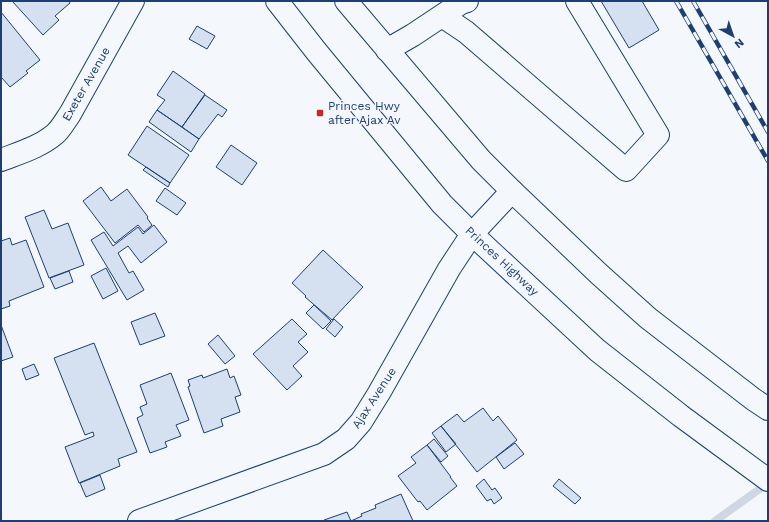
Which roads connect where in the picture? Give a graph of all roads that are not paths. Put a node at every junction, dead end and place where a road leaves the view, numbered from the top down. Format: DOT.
graph roads {
  1 [pos="133,1"];
  2 [pos="277,1"];
  3 [pos="346,1"];
  4 [pos="467,1"];
  5 [pos="577,1"];
  6 [pos="442,16"];
  7 [pos="387,50"];
  8 [pos="1,160"];
  9 [pos="512,191"];
  10 [pos="472,234"];
  11 [pos="768,409"];
  12 [pos="768,480"];
  13 [pos="139,521"];
  1 -- 8 [label="main road, Exeter Avenue"];
  2 -- 10 [label="main road, Princes Highway"];
  3 -- 7 [label="main road"];
  4 -- 6 [label="main road"];
  5 -- 6 [label="main road"];
  6 -- 7 [label="main road"];
  7 -- 9 [label="main road"];
  9 -- 10 [label="main road, Ajax Avenue"];
  9 -- 11 [label="main road"];
  10 -- 12 [label="main road, Princes Highway"];
  10 -- 13 [label="main road, Ajax Avenue"];
}
